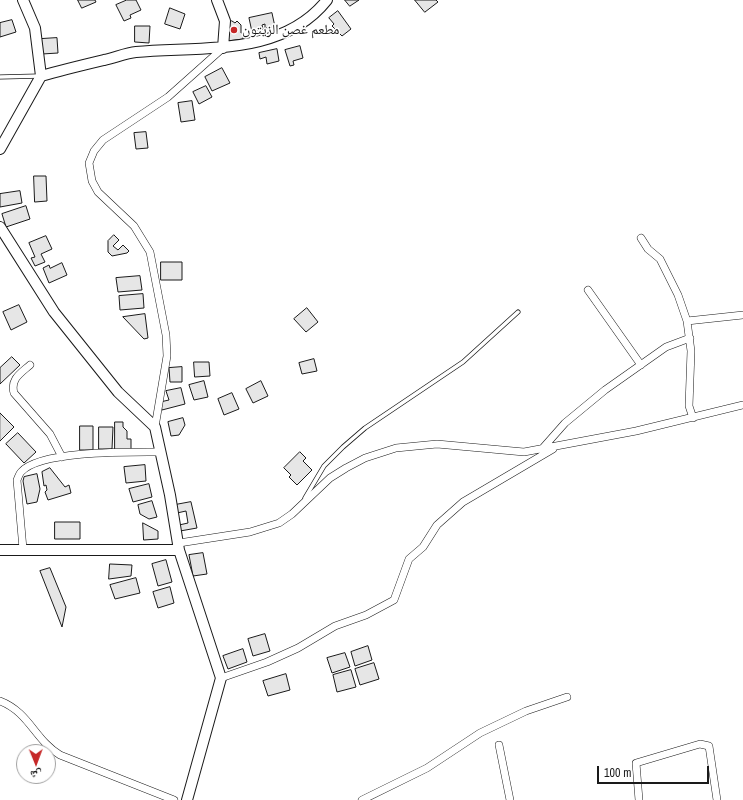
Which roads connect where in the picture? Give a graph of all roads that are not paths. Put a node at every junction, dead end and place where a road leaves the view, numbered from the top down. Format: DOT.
graph roads {
  1 [pos="23,0"];
  2 [pos="217,0"];
  3 [pos="327,0"];
  4 [pos="223,48"];
  5 [pos="41,76"];
  6 [pos="0,77"];
  7 [pos="0,149"];
  8 [pos="0,227"];
  9 [pos="641,238"];
  10 [pos="588,290"];
  11 [pos="518,312"];
  12 [pos="743,315"];
  13 [pos="687,321"];
  14 [pos="690,338"];
  15 [pos="30,365"];
  16 [pos="641,365"];
  17 [pos="743,405"];
  18 [pos="693,418"];
  19 [pos="154,427"];
  20 [pos="559,446"];
  21 [pos="542,449"];
  22 [pos="161,452"];
  23 [pos="62,457"];
  24 [pos="300,506"];
  25 [pos="179,546"];
  26 [pos="23,549"];
  27 [pos="0,550"];
  28 [pos="221,678"];
  29 [pos="567,697"];
  30 [pos="0,701"];
  31 [pos="499,745"];
  32 [pos="189,798"];
  33 [pos="174,800"];
  34 [pos="362,800"];
  35 [pos="510,800"];
  36 [pos="639,800"];
  37 [pos="717,800"];
  1 -- 5 [label="street"];
  2 -- 4 [label="street"];
  3 -- 4 [label="street"];
  4 -- 5 [label="street"];
  4 -- 19 [label="street"];
  5 -- 6 [label="lane"];
  5 -- 7 [label="street"];
  8 -- 19 [label="street"];
  9 -- 13 [label="street"];
  10 -- 16 [label="street"];
  11 -- 24 [label="lane"];
  12 -- 13 [label="street"];
  13 -- 14 [label="street"];
  14 -- 16 [label="street"];
  14 -- 18 [label="street"];
  15 -- 23 [label="street"];
  16 -- 21 [label="street"];
  17 -- 18 [label="street"];
  18 -- 20 [label="street"];
  19 -- 22 [label="street"];
  20 -- 21 [label="street"];
  20 -- 28 [label="street"];
  21 -- 24 [label="street"];
  22 -- 23 [label="street"];
  22 -- 25 [label="street"];
  23 -- 26 [label="street"];
  24 -- 25 [label="street"];
  25 -- 26 [label="street"];
  25 -- 28 [label="street"];
  26 -- 27 [label="street"];
  28 -- 32 [label="street"];
  29 -- 34 [label="street"];
  30 -- 33 [label="street"];
  31 -- 35 [label="street"];
  36 -- 37 [label="street"];
}
